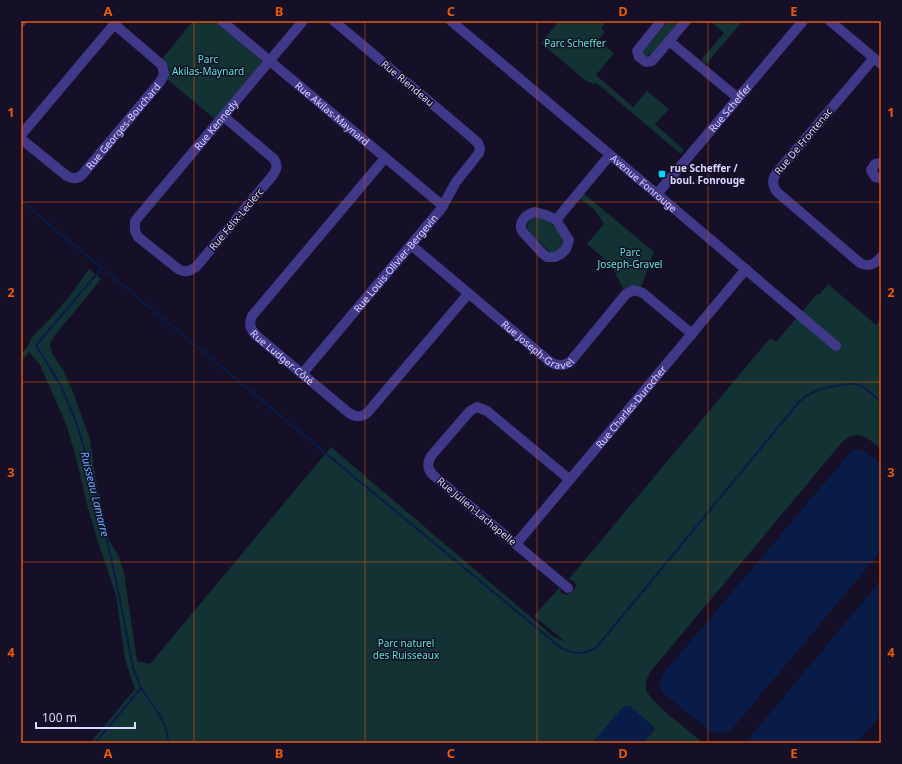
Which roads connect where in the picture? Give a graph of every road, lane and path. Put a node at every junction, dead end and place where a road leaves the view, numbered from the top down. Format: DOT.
graph roads {
  1 [pos="222,21"];
  2 [pos="302,21"];
  3 [pos="334,21"];
  4 [pos="451,21"];
  5 [pos="661,21"];
  6 [pos="686,21"];
  7 [pos="803,21"];
  8 [pos="830,21"];
  9 [pos="115,23"];
  10 [pos="669,41"];
  11 [pos="270,61"];
  12 [pos="877,61"];
  13 [pos="738,98"];
  14 [pos="223,116"];
  15 [pos="21,135"];
  16 [pos="21,139"];
  17 [pos="479,147"];
  18 [pos="610,155"];
  19 [pos="385,158"];
  20 [pos="881,163"];
  21 [pos="881,178"];
  22 [pos="657,194"];
  23 [pos="443,206"];
  24 [pos="556,220"];
  25 [pos="135,231"];
  26 [pos="411,245"];
  27 [pos="881,257"];
  28 [pos="746,269"];
  29 [pos="468,294"];
  30 [pos="692,334"];
  31 [pos="836,346"];
  32 [pos="302,374"];
  33 [pos="569,479"];
  34 [pos="516,544"];
  35 [pos="568,588"];
  1 -- 11 [label="street, Rue Akilas-Maynard"];
  2 -- 11 [label="street, Rue Kennedy"];
  3 -- 17 [label="street, Rue Riendeau"];
  4 -- 18 [label="street, Avenue Fonrouge"];
  5 -- 10 [label="street"];
  6 -- 10 [label="street"];
  7 -- 13 [label="street, Rue Scheffer"];
  8 -- 12 [label="street"];
  9 -- 15 [label="street"];
  9 -- 16 [label="street, Rue Georges-Bouchard"];
  10 -- 13 [label="street"];
  11 -- 14 [label="street, Rue Kennedy"];
  11 -- 19 [label="street, Rue Akilas-Maynard"];
  12 -- 27 [label="street, Rue De Frontenac"];
  13 -- 22 [label="street, Rue Scheffer"];
  14 -- 25 [label="street, Rue Kennedy"];
  14 -- 25 [label="street, Rue Félix-Leclerc"];
  17 -- 23 [label="street, Rue Louis-Olivier-Bergevin"];
  18 -- 22 [label="street, Avenue Fonrouge"];
  18 -- 24 [label="street"];
  19 -- 23 [label="street, Rue Akilas-Maynard"];
  19 -- 32 [label="street, Rue Ludger-Côté"];
  20 -- 21 [label="street"];
  22 -- 28 [label="street, Avenue Fonrouge"];
  23 -- 26 [label="street, Rue Louis-Olivier-Bergevin"];
  24 -- 24 [label="street"];
  26 -- 29 [label="street, Rue Joseph-Gravel"];
  26 -- 32 [label="street, Rue Louis-Olivier-Bergevin"];
  28 -- 30 [label="street, Rue Charles-Durocher"];
  28 -- 31 [label="street, Avenue Fonrouge"];
  29 -- 30 [label="street, Rue Joseph-Gravel"];
  29 -- 32 [label="street, Rue Ludger-Côté"];
  30 -- 33 [label="street, Rue Charles-Durocher"];
  33 -- 34 [label="street, Rue Charles-Durocher"];
  33 -- 34 [label="street, Rue Julien-Lachapelle"];
  34 -- 35 [label="street, Rue Julien-Lachapelle"];
}
